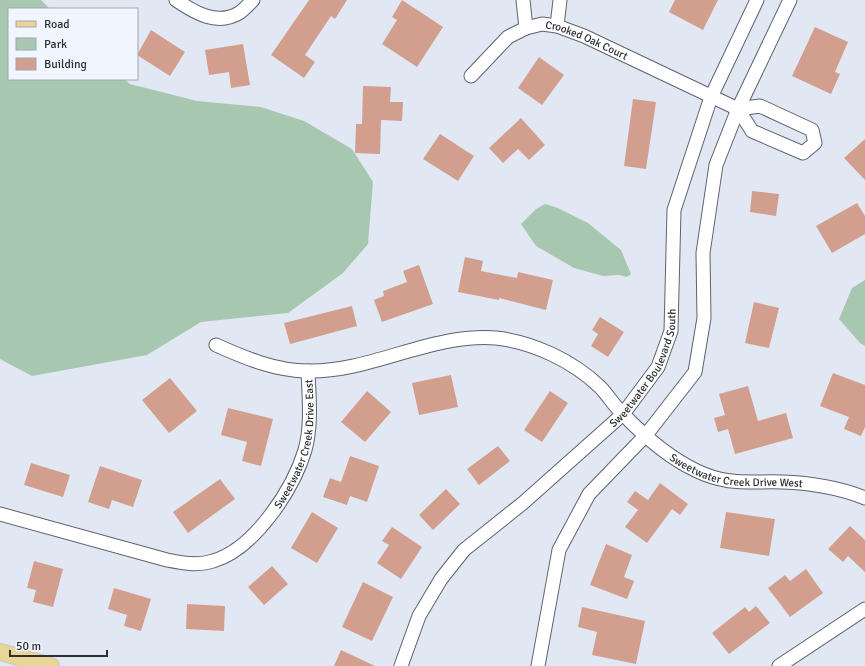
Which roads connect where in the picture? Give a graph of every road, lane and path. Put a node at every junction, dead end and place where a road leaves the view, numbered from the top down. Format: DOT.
graph roads {
  1 [pos="176,0"];
  2 [pos="253,0"];
  3 [pos="523,0"];
  4 [pos="560,0"];
  5 [pos="757,0"];
  6 [pos="790,0"];
  7 [pos="557,26"];
  8 [pos="526,28"];
  9 [pos="471,76"];
  10 [pos="711,97"];
  11 [pos="738,109"];
  12 [pos="216,345"];
  13 [pos="308,371"];
  14 [pos="622,414"];
  15 [pos="646,435"];
  16 [pos="865,498"];
  17 [pos="0,514"];
  18 [pos="865,609"];
  19 [pos="0,652"];
  20 [pos="51,666"];
  21 [pos="401,666"];
  22 [pos="538,666"];
  23 [pos="779,666"];
  1 -- 2 [label="street"];
  3 -- 8 [label="street"];
  4 -- 7 [label="street"];
  5 -- 10 [label="street, Sweetwater Boulevard South"];
  6 -- 11 [label="street"];
  7 -- 8 [label="street, Crooked Oak Court"];
  7 -- 10 [label="street, Crooked Oak Court"];
  8 -- 9 [label="street, Crooked Oak Court"];
  10 -- 11 [label="street, Crooked Oak Court"];
  10 -- 14 [label="street, Sweetwater Boulevard South"];
  11 -- 11 [label="street"];
  11 -- 15 [label="street"];
  12 -- 13 [label="street"];
  13 -- 14 [label="street, Sweetwater Creek Drive East"];
  13 -- 17 [label="street, Sweetwater Creek Drive East"];
  14 -- 15 [label="street, Sweetwater Creek Drive West"];
  14 -- 21 [label="street, Sweetwater Boulevard South"];
  15 -- 16 [label="street, Sweetwater Creek Drive West"];
  15 -- 22 [label="street"];
  18 -- 23 [label="street"];
  19 -- 20 [label="main road"];
}
